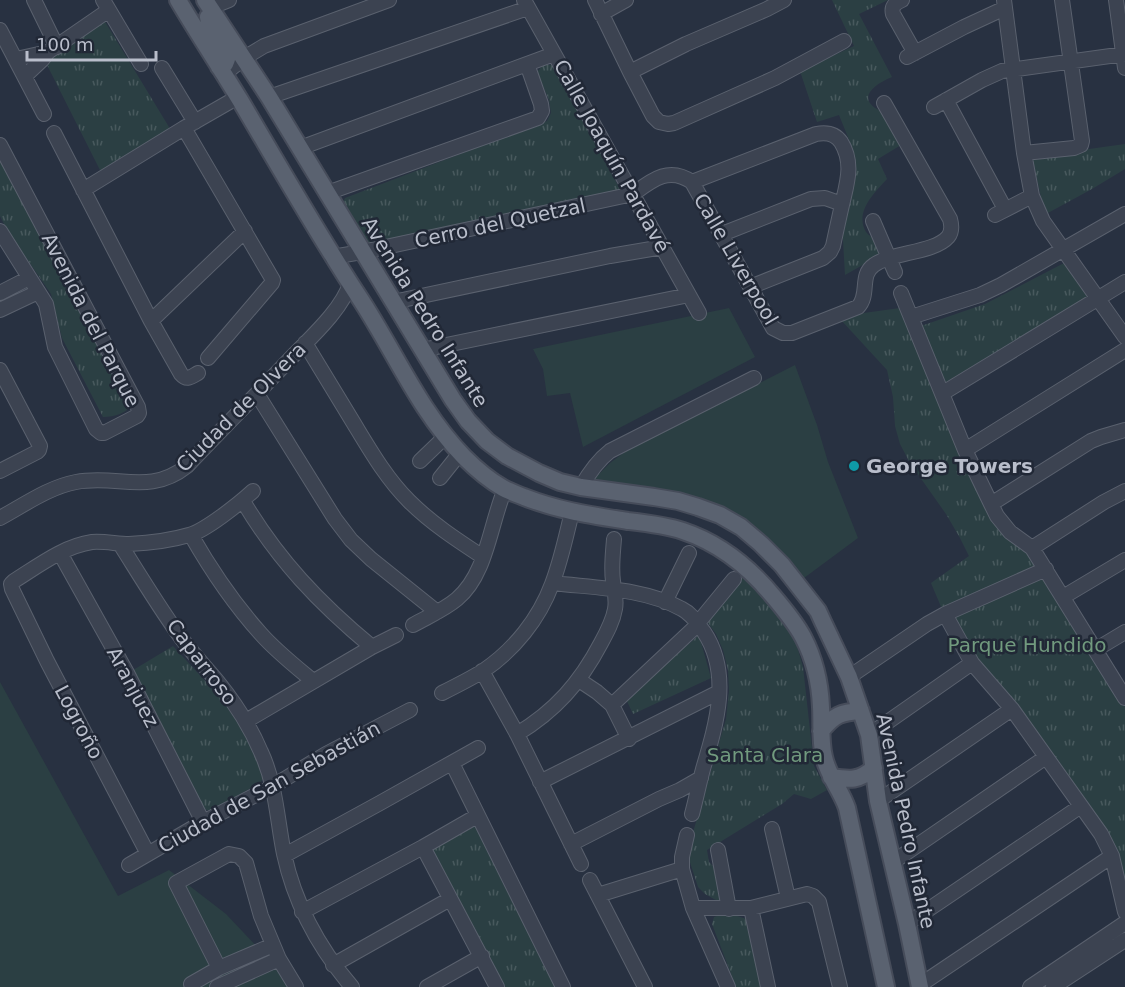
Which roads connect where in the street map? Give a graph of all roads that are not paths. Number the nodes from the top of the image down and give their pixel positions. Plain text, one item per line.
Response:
1 (34, 0) edge
2 (178, 0) edge
3 (229, 0) edge
4 (389, 0) edge
5 (595, 0) edge
6 (626, 0) edge
7 (784, 0) edge
8 (1062, 0) edge
9 (1116, 0) edge
10 (898, 2) edge
11 (203, 3) edge
12 (526, 4) edge
13 (1005, 4) edge
14 (106, 5) edge
15 (601, 14) junction
16 (0, 30) edge
17 (844, 41) dead end
18 (53, 50) junction
19 (554, 54) junction
20 (1124, 54) edge
21 (244, 58) junction
22 (16, 59) junction
23 (1071, 62) junction
24 (141, 64) dead end
25 (527, 64) junction
26 (162, 68) dead end
27 (1125, 68) edge
28 (1014, 69) junction
29 (221, 71) junction
30 (630, 72) junction
31 (25, 76) junction
32 (238, 97) junction
33 (269, 98) junction
34 (884, 103) dead end
35 (44, 114) dead end
36 (189, 125) junction
37 (54, 133) dead end
38 (0, 146) edge
39 (300, 148) junction
40 (1024, 153) junction
41 (692, 182) junction
42 (84, 190) junction
43 (327, 193) junction
44 (633, 195) junction
45 (1032, 196) junction
46 (842, 204) junction
47 (1125, 214) edge
48 (873, 221) dead end
49 (0, 231) edge
50 (245, 231) junction
51 (722, 234) junction
52 (663, 247) junction
53 (1064, 250) junction
54 (362, 252) junction
55 (332, 256) junction
56 (890, 258) junction
57 (896, 272) dead end
58 (29, 278) junction
59 (1125, 282) edge
60 (350, 284) junction
61 (750, 287) junction
62 (38, 292) junction
63 (0, 293) edge
64 (902, 293) dead end
65 (689, 295) junction
66 (360, 297) junction
67 (1098, 298) junction
68 (393, 302) junction
69 (0, 310) edge
70 (335, 310) junction
71 (699, 313) dead end
72 (911, 316) junction
73 (151, 321) junction
74 (1125, 337) edge
75 (305, 343) junction
76 (1125, 350) edge
77 (422, 351) junction
78 (208, 358) dead end
79 (0, 370) edge
80 (198, 373) dead end
81 (754, 378) dead end
82 (943, 393) junction
83 (257, 394) junction
84 (1125, 430) edge
85 (446, 436) junction
86 (965, 450) junction
87 (460, 453) junction
88 (420, 461) dead end
89 (0, 471) edge
90 (440, 478) dead end
91 (581, 487) junction
92 (504, 489) junction
93 (1125, 491) edge
94 (991, 504) junction
95 (572, 512) junction
96 (0, 518) edge
97 (191, 535) junction
98 (614, 539) dead end
99 (120, 544) junction
100 (1032, 548) junction
101 (60, 553) junction
102 (688, 553) dead end
103 (483, 557) junction
104 (1125, 560) edge
105 (1046, 569) junction
106 (734, 579) dead end
107 (553, 583) junction
108 (614, 590) junction
109 (1063, 597) junction
110 (665, 602) junction
111 (437, 612) junction
112 (945, 614) junction
113 (697, 623) junction
114 (413, 625) dead end
115 (1125, 632) edge
116 (396, 635) dead end
117 (372, 647) junction
118 (1095, 650) junction
119 (972, 663) junction
120 (482, 671) junction
121 (849, 677) junction
122 (579, 680) junction
123 (312, 681) junction
124 (719, 692) junction
125 (442, 693) dead end
126 (1125, 698) edge
127 (612, 705) junction
128 (1012, 709) junction
129 (410, 710) dead end
130 (861, 711) junction
131 (246, 721) junction
132 (821, 731) junction
133 (517, 734) junction
134 (869, 735) junction
135 (629, 739) junction
136 (478, 747) dead end
137 (1046, 757) junction
138 (452, 764) junction
139 (874, 768) junction
140 (831, 777) junction
141 (701, 778) junction
142 (540, 782) junction
143 (273, 786) junction
144 (878, 801) junction
145 (1081, 806) junction
146 (692, 814) dead end
147 (477, 816) junction
148 (203, 822) junction
149 (772, 829) dead end
150 (687, 835) dead end
151 (571, 844) junction
152 (423, 847) junction
153 (718, 850) dead end
154 (148, 854) junction
155 (285, 855) junction
156 (1112, 856) junction
157 (893, 862) junction
158 (581, 864) dead end
159 (129, 865) dead end
160 (682, 869) junction
161 (590, 880) dead end
162 (598, 895) junction
163 (788, 898) junction
164 (450, 899) junction
165 (693, 908) junction
166 (751, 908) junction
167 (729, 909) junction
168 (1125, 909) edge
169 (302, 912) junction
170 (1125, 923) edge
171 (907, 924) junction
172 (1125, 940) edge
173 (273, 945) junction
174 (482, 956) junction
175 (279, 959) junction
176 (333, 965) junction
177 (219, 968) junction
178 (191, 984) dead end
179 (920, 986) edge
180 (217, 987) edge
181 (296, 987) edge
182 (352, 987) edge
183 (427, 987) edge
184 (497, 987) edge
185 (564, 987) edge
186 (645, 987) edge
187 (729, 987) edge
188 (768, 987) edge
189 (840, 987) edge
190 (886, 987) edge
191 (1030, 987) edge
192 (1053, 987) edge

1 - 18 street
2 - 29 main road
3 - 11 street
4 - 21 street
5 - 15 street
6 - 15 street
7 - 30 street
8 - 23 street
9 - 20 street
10 - 13 street
11 - 21 main road, Avenida Pedro Infante
11 - 29 main road
12 - 19 street, Calle Joaquín Pardavé
12 - 33 street
13 - 28 street
14 - 18 street
14 - 24 street
15 - 30 street
16 - 22 street
17 - 30 street
18 - 22 street
18 - 31 street
19 - 25 street
19 - 44 street, Calle Joaquín Pardavé
20 - 23 street
20 - 27 street
21 - 29 street
21 - 33 main road, Avenida Pedro Infante
22 - 31 street
23 - 28 street
23 - 40 street
25 - 39 street
25 - 43 street
26 - 36 street
28 - 40 street
28 - 45 street
29 - 32 main road
31 - 35 street
32 - 36 street
32 - 55 main road
33 - 39 main road, Avenida Pedro Infante
34 - 56 street
36 - 42 street
36 - 50 street
37 - 42 street
38 - 62 street, Avenida del Parque
39 - 43 main road, Avenida Pedro Infante
40 - 45 street
41 - 44 street
41 - 46 street
41 - 51 street, Calle Liverpool
42 - 73 street
43 - 54 main road, Avenida Pedro Infante
44 - 52 street, Calle Joaquín Pardavé
44 - 54 street, Cerro del Quetzal
45 - 53 street
46 - 51 street
46 - 61 street
47 - 53 street
48 - 56 street
49 - 58 street, Avenida del Parque
50 - 73 street
50 - 78 street
51 - 61 street, Calle Liverpool
52 - 65 street, Calle Joaquín Pardavé
52 - 68 street
53 - 67 street
53 - 72 street
54 - 55 street, Cerro del Quetzal
54 - 68 main road, Avenida Pedro Infante
55 - 60 main road
56 - 57 street
56 - 61 street, Calle Liverpool
58 - 62 street, Avenida del Parque
58 - 63 street
59 - 67 street
60 - 66 main road
60 - 70 street, Ciudad de Olvera
62 - 69 street
64 - 72 street
65 - 71 street, Calle Joaquín Pardavé
65 - 77 street
66 - 70 street, Ciudad de Olvera
66 - 85 main road
67 - 74 street
67 - 82 street
68 - 77 main road, Avenida Pedro Infante
70 - 75 street, Ciudad de Olvera
72 - 82 street
73 - 80 street
75 - 83 street, Ciudad de Olvera
75 - 103 street
76 - 86 street
77 - 91 main road, Avenida Pedro Infante
79 - 89 street
81 - 91 street
82 - 86 street
83 - 96 street, Ciudad de Olvera
83 - 111 street
84 - 94 street
85 - 87 main road
85 - 88 street
86 - 94 street
87 - 90 street
87 - 92 main road
91 - 121 main road, Avenida Pedro Infante
92 - 95 main road
92 - 103 street
93 - 100 street
94 - 100 street
95 - 107 street
95 - 132 main road
97 - 99 street
97 - 117 street
97 - 123 street
98 - 108 street
99 - 101 street
99 - 131 street, Caparroso
100 - 105 street
101 - 148 street, Aranjuez
101 - 154 street, Logroño
102 - 110 street
103 - 111 street
104 - 109 street
105 - 109 street
105 - 112 street
106 - 113 street
107 - 108 street
107 - 120 street
108 - 110 street
108 - 122 street
109 - 118 street
110 - 113 street
111 - 114 street
112 - 119 street
112 - 121 street
113 - 124 street
113 - 127 street
115 - 118 street
116 - 117 street
117 - 123 street
118 - 126 street
119 - 128 street
119 - 134 street
120 - 125 street
120 - 133 street
121 - 130 main road, Avenida Pedro Infante
122 - 127 street
122 - 133 street
123 - 131 street
124 - 135 street
124 - 141 street
127 - 135 street
128 - 137 street
128 - 144 street
129 - 143 street, Ciudad de San Sebastián
130 - 132 main road
130 - 134 main road, Avenida Pedro Infante
131 - 143 street, Caparroso
132 - 140 main road
133 - 142 street
134 - 139 main road, Avenida Pedro Infante
135 - 142 street
136 - 138 street
137 - 145 street
137 - 157 street
138 - 147 street
138 - 155 street
139 - 140 main road
139 - 144 main road, Avenida Pedro Infante
140 - 190 main road
141 - 146 street
141 - 151 street
142 - 151 street
143 - 148 street, Ciudad de San Sebastián
143 - 155 street, Caparroso
144 - 157 main road, Avenida Pedro Infante
145 - 156 street
145 - 171 street
147 - 152 street
147 - 185 street
148 - 154 street, Ciudad de San Sebastián
149 - 163 street
150 - 160 street
151 - 158 street
152 - 164 street
152 - 169 street
153 - 167 street
154 - 159 street, Ciudad de San Sebastián
155 - 169 street, Caparroso
156 - 168 street
156 - 179 street
157 - 171 main road, Avenida Pedro Infante
160 - 162 street
160 - 165 street
161 - 162 street
162 - 186 street
163 - 166 street
163 - 189 street
164 - 174 street
164 - 176 street
165 - 167 street
165 - 187 street
166 - 167 street
166 - 188 street
169 - 176 street, Caparroso
170 - 191 street
171 - 179 main road, Avenida Pedro Infante
172 - 192 street
173 - 175 street
173 - 177 street
173 - 177 street
174 - 183 street
174 - 184 street
175 - 180 street
175 - 181 street
176 - 182 street, Caparroso
177 - 178 street

